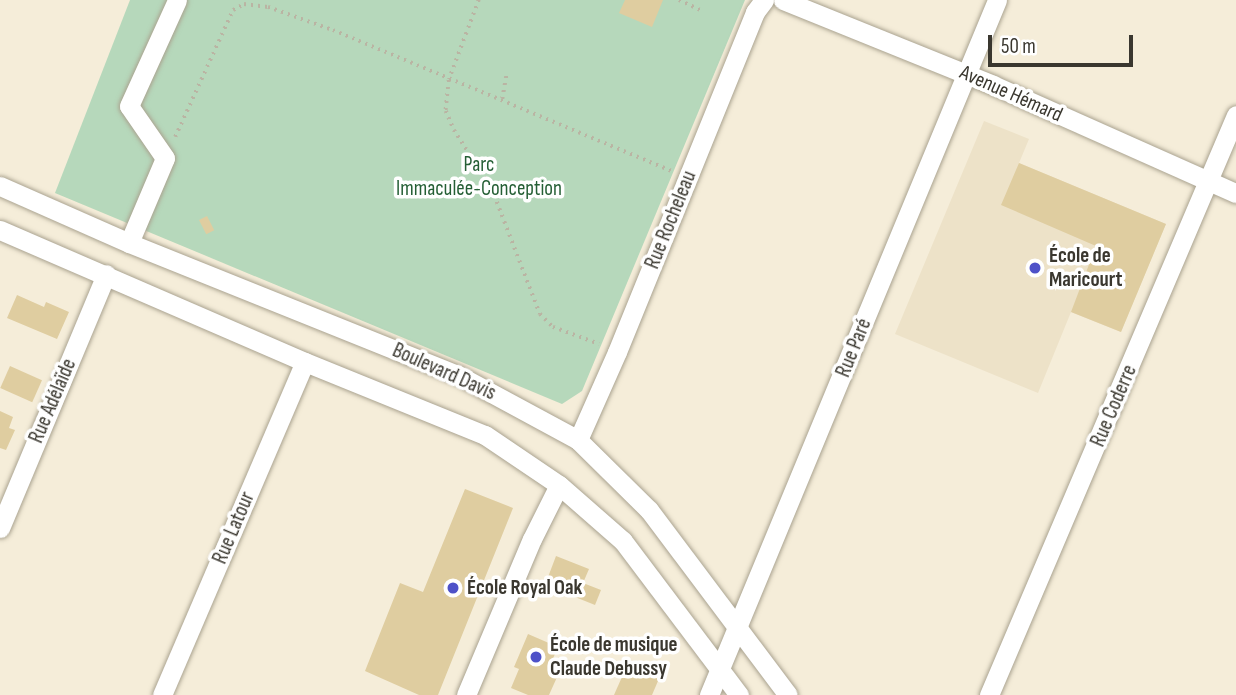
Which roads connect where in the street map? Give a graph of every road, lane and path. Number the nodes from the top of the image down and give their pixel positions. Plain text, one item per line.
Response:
1 (177, 0) edge
2 (236, 0) edge
3 (479, 0) edge
4 (679, 0) edge
5 (764, 0) edge
6 (783, 0) edge
7 (997, 0) edge
8 (233, 10) junction
9 (704, 10) dead end
10 (507, 72) dead end
11 (966, 74) junction
12 (449, 80) junction
13 (502, 99) junction
14 (1236, 116) edge
15 (166, 158) junction
16 (688, 179) junction
17 (1209, 183) junction
18 (0, 186) edge
19 (1236, 193) edge
20 (0, 230) edge
21 (130, 243) junction
22 (106, 274) junction
23 (617, 352) junction
24 (305, 362) junction
25 (578, 440) junction
26 (559, 485) junction
27 (0, 528) edge
28 (739, 628) junction
29 (720, 669) junction
30 (163, 695) edge
31 (466, 695) edge
32 (709, 695) edge
33 (739, 695) edge
34 (788, 695) edge
35 (989, 695) edge

1 - 15 street
2 - 8 path
3 - 12 path
4 - 9 path
5 - 16 street, Rue Rocheleau
6 - 11 street, Avenue Hémard
7 - 11 street, Rue Paré
8 - 12 path
8 - 15 path
10 - 13 path
11 - 17 street, Avenue Hémard
11 - 28 street, Rue Paré
12 - 13 path
12 - 23 path
13 - 16 path
14 - 17 street, Rue Coderre
15 - 21 street
16 - 23 street, Rue Rocheleau
17 - 19 street, Avenue Hémard
17 - 35 street, Rue Coderre
18 - 21 street, Boulevard Davis
20 - 22 street, Boulevard Davis
21 - 25 street, Boulevard Davis
22 - 24 street, Boulevard Davis
22 - 27 street, Rue Adélaïde
23 - 25 street, Rue Rocheleau
24 - 26 street, Boulevard Davis
24 - 30 street, Rue Latour
25 - 28 street, Boulevard Davis
26 - 29 street, Boulevard Davis
26 - 31 street
28 - 29 street, Rue Paré
28 - 34 street, Boulevard Davis
29 - 32 street, Rue Paré
29 - 33 street, Boulevard Davis

